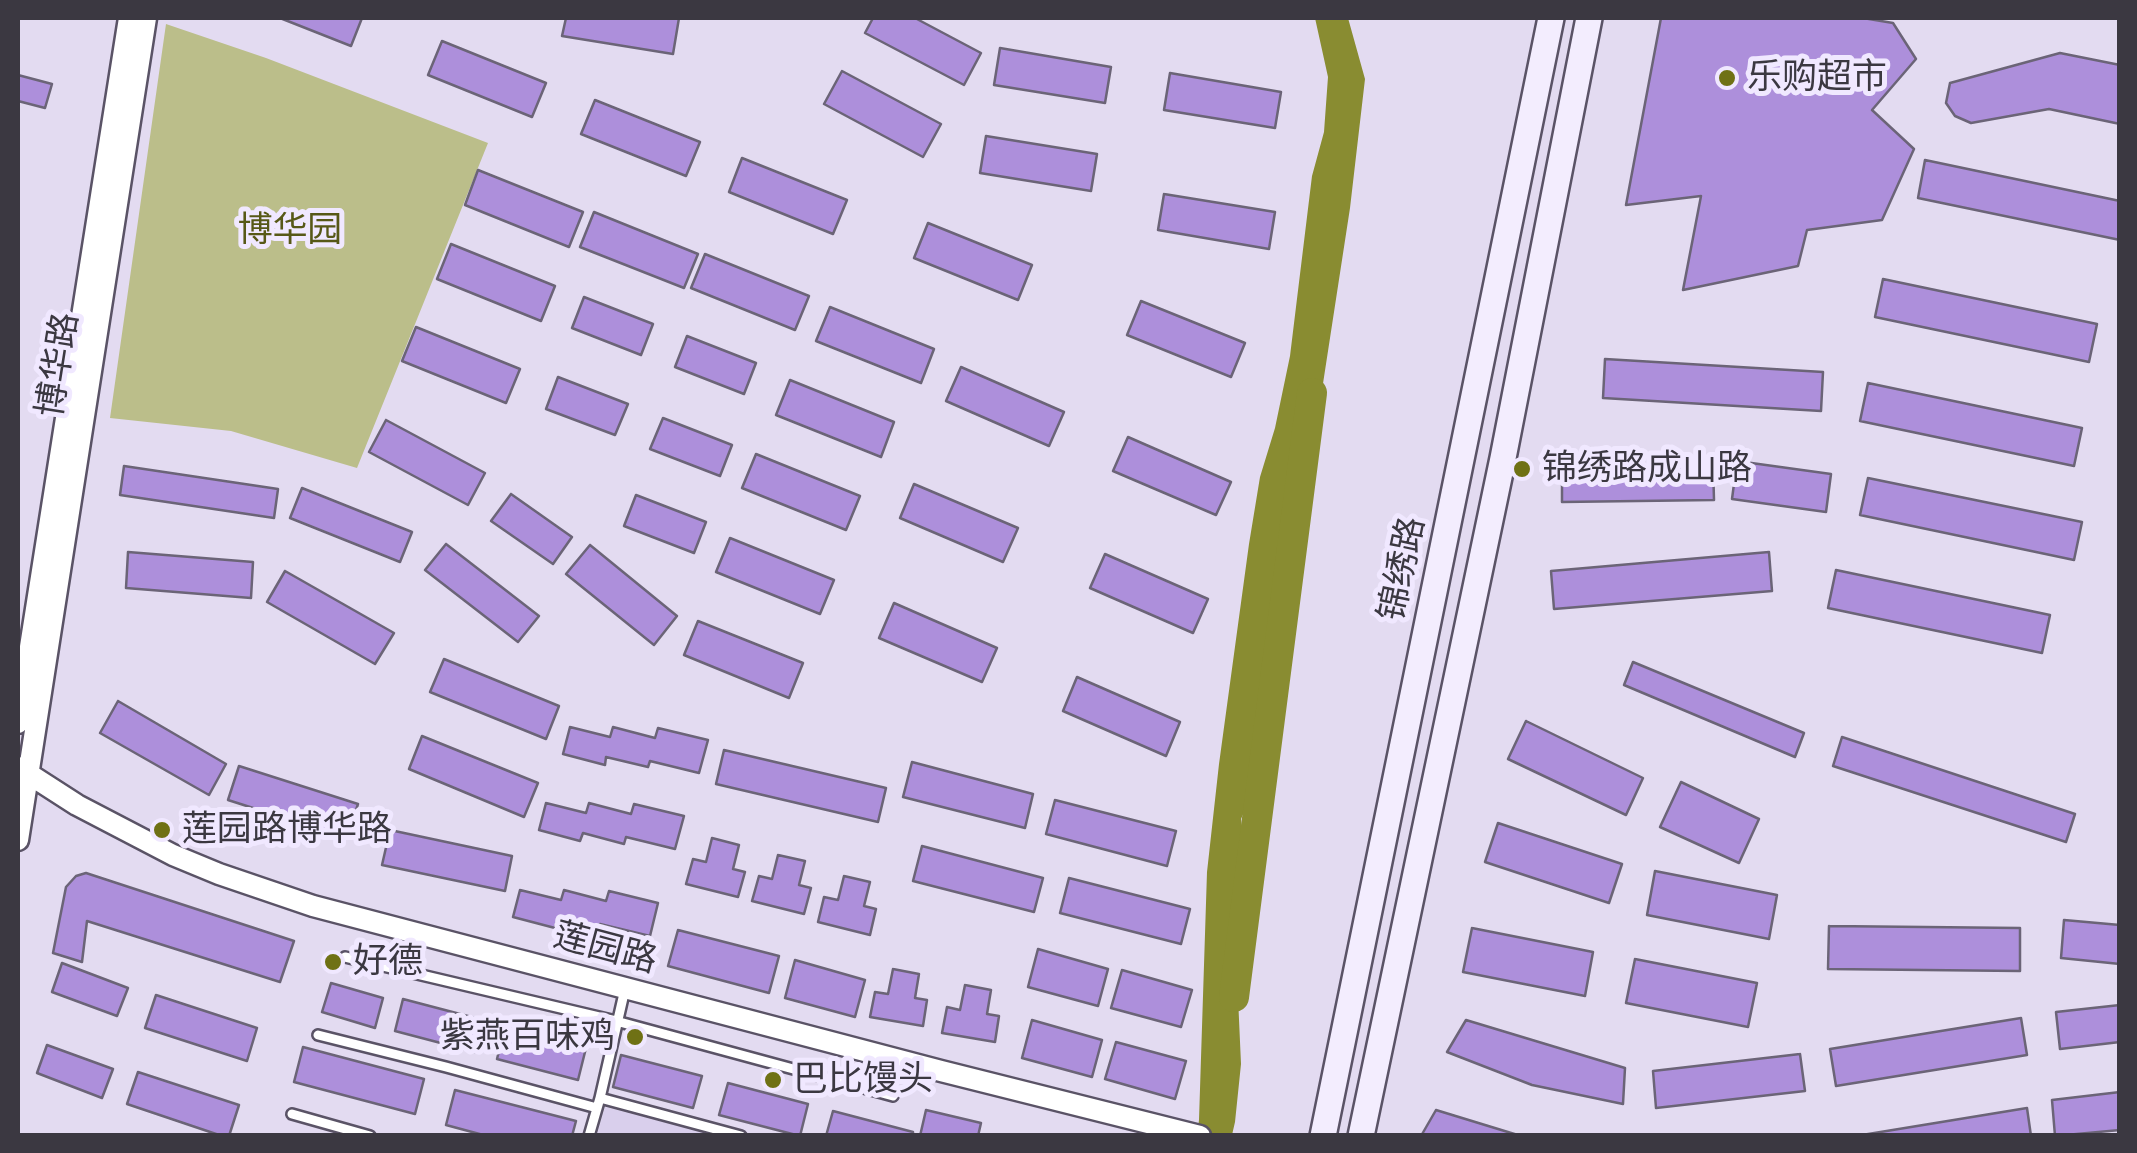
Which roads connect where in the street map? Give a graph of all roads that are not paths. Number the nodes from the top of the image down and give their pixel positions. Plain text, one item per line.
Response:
1 (129, 18) edge
2 (146, 18) edge
3 (1551, 18) edge
4 (1590, 18) edge
5 (18, 723) edge
6 (23, 770) edge
7 (18, 840) edge
8 (345, 958) dead end
9 (625, 988) junction
10 (616, 1020) junction
11 (318, 1035) dead end
12 (893, 1096) dead end
13 (599, 1103) junction
14 (292, 1114) dead end
15 (1196, 1134) edge
16 (370, 1136) edge
17 (589, 1136) edge
18 (741, 1136) edge
19 (1323, 1136) edge
20 (1361, 1136) edge

1 - 5 street, 博华路
2 - 6 street, 博华路
3 - 19 main road, 锦绣路
4 - 20 main road
6 - 7 street, 博华路
6 - 9 street, 莲园路
8 - 10 lane
9 - 10 lane
9 - 15 street, 莲园路
10 - 12 lane
10 - 13 lane
11 - 13 lane
13 - 17 lane
13 - 18 lane
14 - 16 lane

